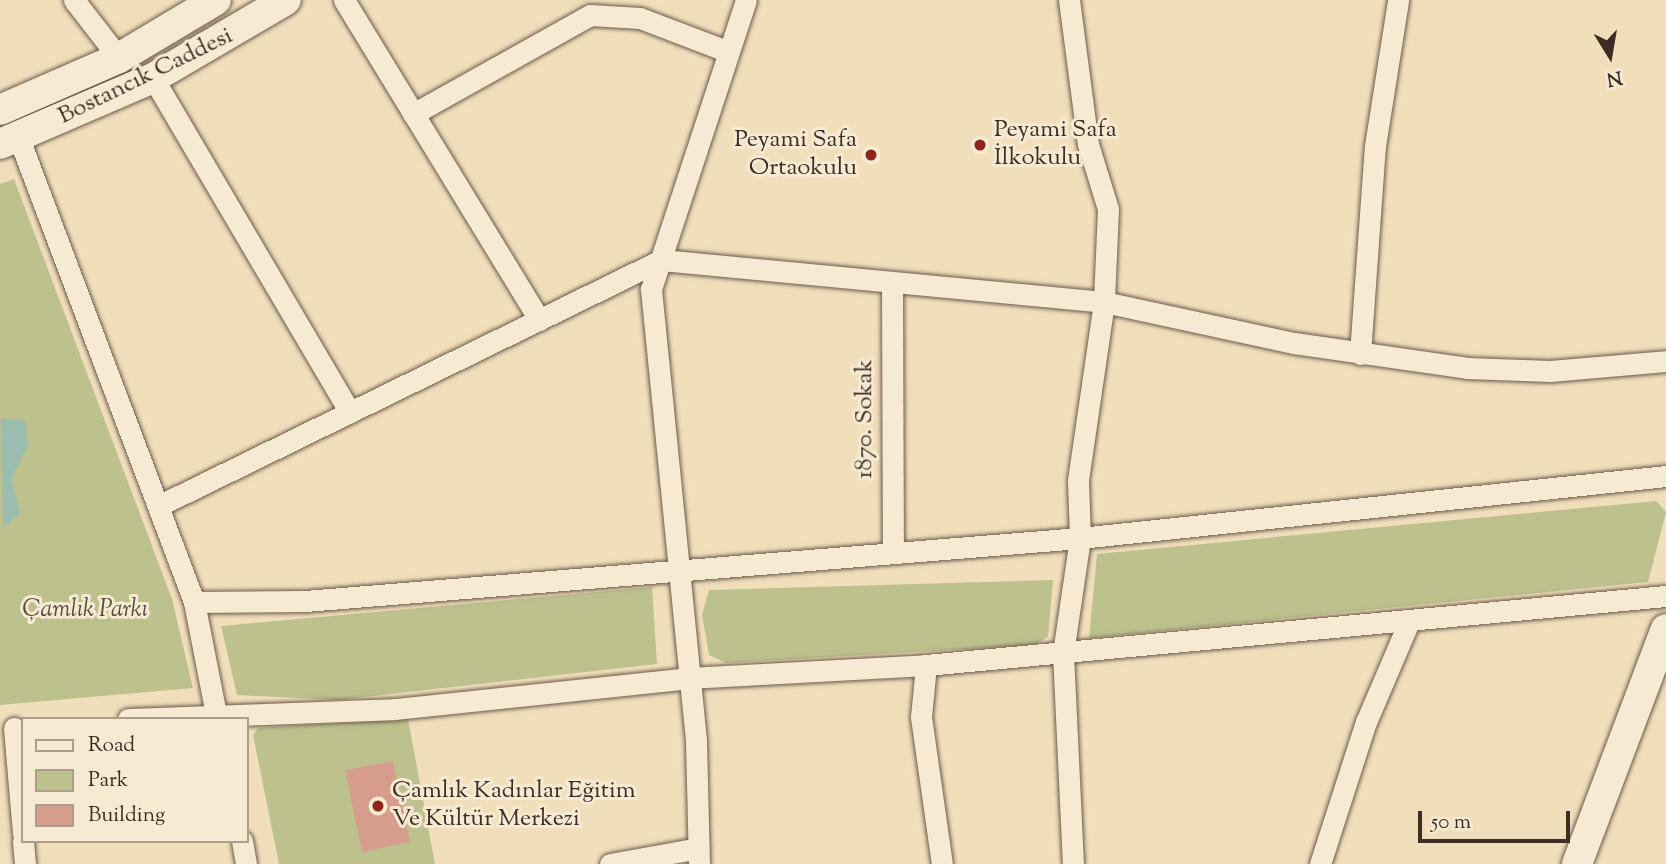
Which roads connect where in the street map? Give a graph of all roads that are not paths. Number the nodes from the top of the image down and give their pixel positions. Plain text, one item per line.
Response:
1 (74, 0) edge
2 (216, 0) edge
3 (286, 0) edge
4 (344, 0) edge
5 (746, 0) edge
6 (1069, 0) edge
7 (1398, 0) edge
8 (729, 52) junction
9 (119, 58) junction
10 (153, 78) junction
11 (0, 110) edge
12 (413, 114) junction
13 (9, 140) edge
14 (661, 260) junction
15 (892, 284) junction
16 (1104, 302) junction
17 (539, 320) junction
18 (1360, 354) junction
19 (1666, 361) edge
20 (350, 412) junction
21 (1666, 477) edge
22 (158, 506) junction
23 (1080, 538) junction
24 (893, 554) junction
25 (679, 571) junction
26 (1666, 596) edge
27 (194, 602) junction
28 (1408, 624) junction
29 (1666, 629) edge
30 (1063, 653) junction
31 (926, 666) junction
32 (1658, 677) edge
33 (689, 678) junction
34 (216, 715) edge
35 (172, 717) edge
36 (12, 728) edge
37 (21, 815) edge
38 (23, 843) edge
39 (242, 843) edge
40 (699, 856) edge
41 (25, 864) edge
42 (246, 864) edge
43 (610, 864) edge
44 (942, 864) edge
45 (1073, 864) edge
46 (1320, 864) edge
47 (1577, 864) edge

1 - 9 street
2 - 9 main road, Bostancık Caddesi
3 - 10 main road, Bostancık Caddesi
4 - 12 street
5 - 8 street
6 - 16 street
7 - 18 street
8 - 12 street
8 - 14 street
9 - 11 main road, Bostancık Caddesi
10 - 13 main road, Bostancık Caddesi
10 - 20 street
12 - 17 street
13 - 22 street
14 - 15 street
14 - 17 street
14 - 25 street
15 - 16 street
15 - 24 street, 1870. Sokak
16 - 18 street
16 - 23 street
17 - 20 street
18 - 19 street
20 - 22 street
21 - 23 street
22 - 27 street
23 - 24 street
23 - 30 street
24 - 25 street
25 - 27 street
25 - 33 street
26 - 28 street
27 - 34 street
28 - 30 street
28 - 46 street
29 - 32 main road
30 - 31 street
30 - 45 street
31 - 33 street
31 - 44 street
32 - 47 main road
33 - 34 street
33 - 40 street
34 - 35 street
36 - 37 street
38 - 41 street
39 - 42 street
40 - 43 street

